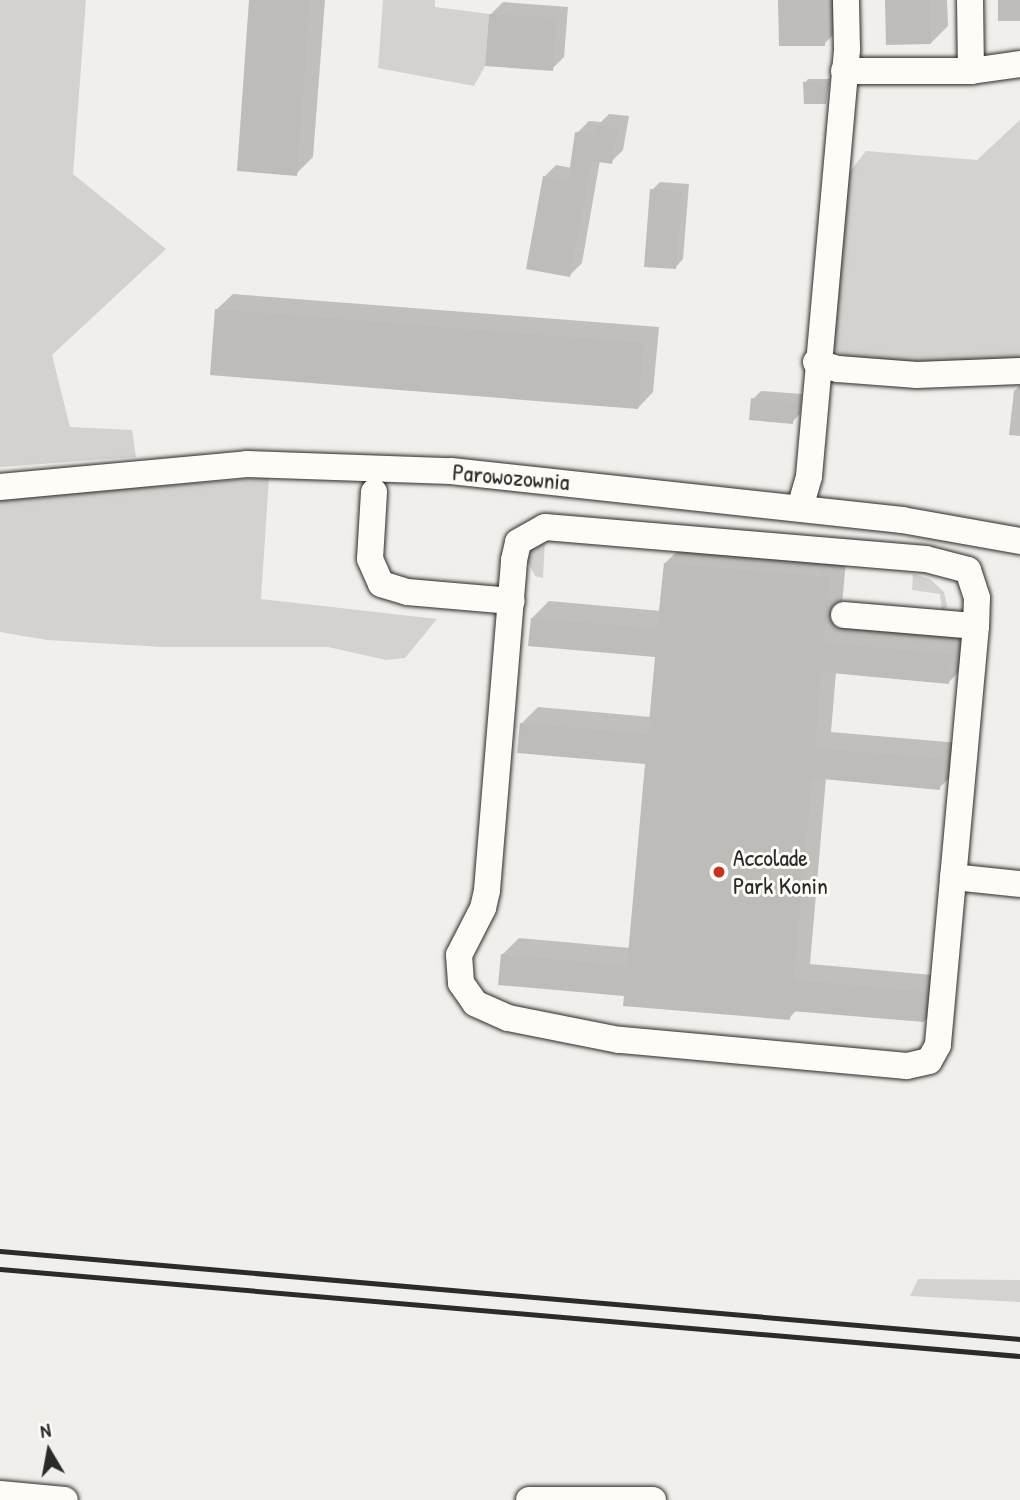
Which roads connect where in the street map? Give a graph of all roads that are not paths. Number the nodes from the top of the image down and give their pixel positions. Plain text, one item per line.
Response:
1 (846, 0) edge
2 (970, 0) edge
3 (1020, 64) edge
4 (845, 71) junction
5 (971, 71) junction
6 (816, 362) junction
7 (1020, 371) edge
8 (0, 486) edge
9 (374, 492) dead end
10 (800, 508) junction
11 (1020, 541) edge
12 (512, 601) junction
13 (844, 615) dead end
14 (976, 626) junction
15 (953, 877) junction
16 (1020, 884) edge
17 (0, 1494) edge
18 (65, 1500) edge
19 (529, 1500) edge
20 (653, 1500) edge

1 - 4 street
2 - 5 street
3 - 5 street
4 - 5 street
4 - 6 street
6 - 7 street
6 - 10 street
8 - 10 street, Parowozownia
9 - 12 street
10 - 11 street, Parowozownia
12 - 14 street
12 - 15 street
13 - 14 street
14 - 15 street
15 - 16 street
17 - 18 street
19 - 20 street

